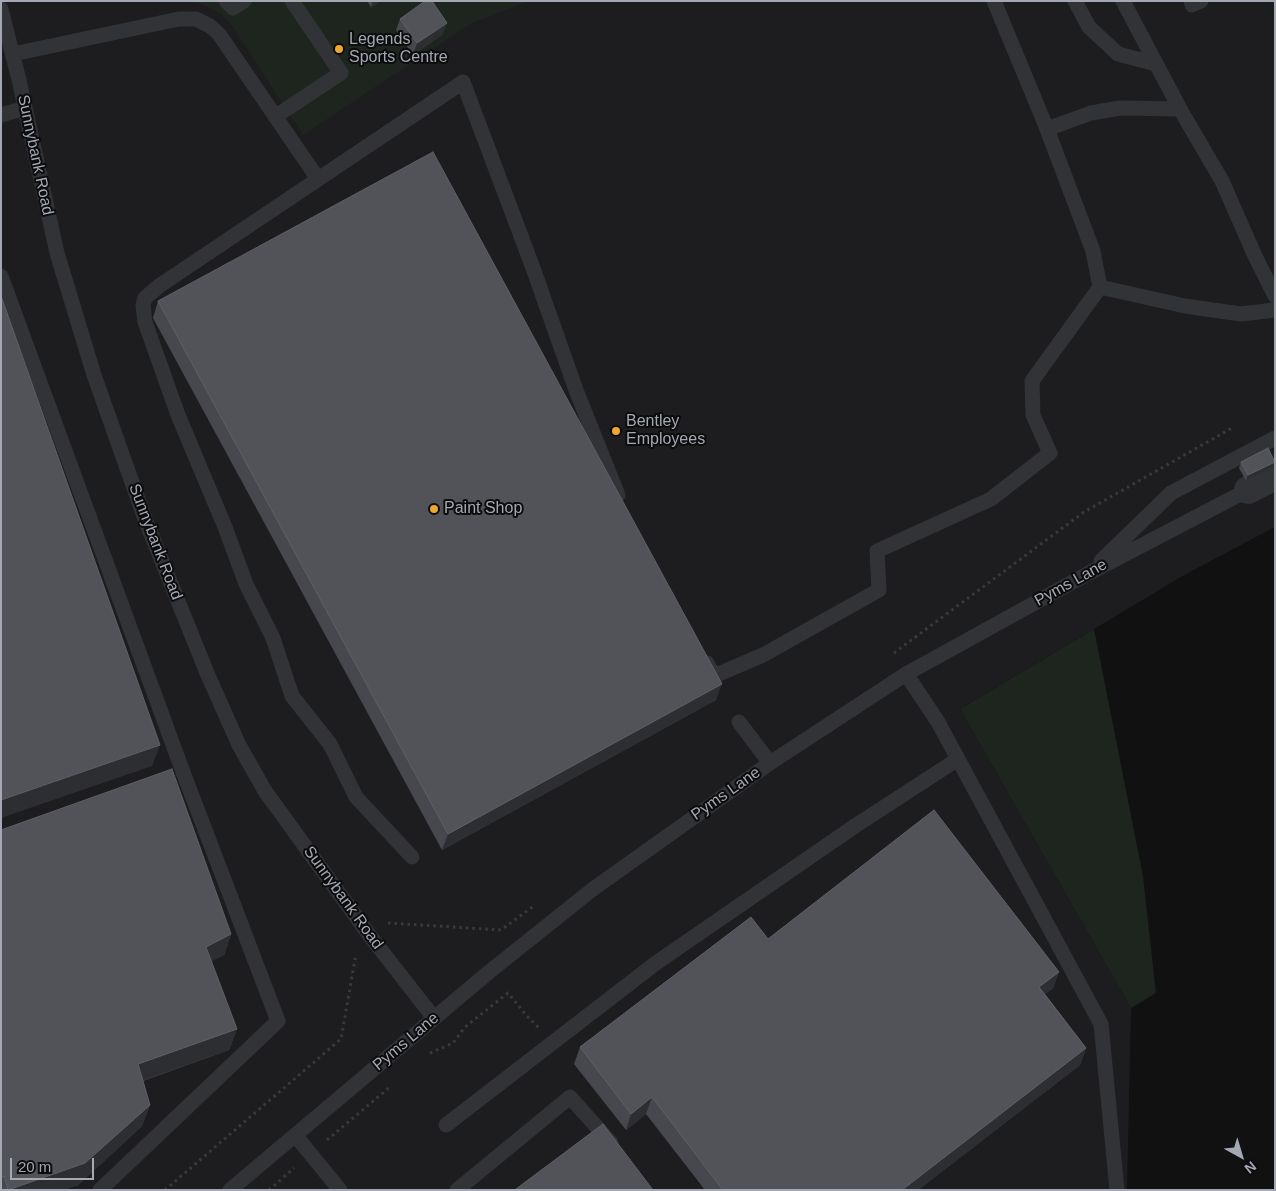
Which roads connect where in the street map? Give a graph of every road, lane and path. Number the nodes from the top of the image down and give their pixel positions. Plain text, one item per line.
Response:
1 (226, 1) edge
2 (244, 1) edge
3 (292, 1) edge
4 (994, 1) edge
5 (1075, 1) edge
6 (1122, 1) edge
7 (1191, 1) edge
8 (1201, 1) edge
9 (1, 8) edge
10 (13, 54) junction
11 (1156, 64) junction
12 (25, 108) junction
13 (1180, 109) junction
14 (1, 115) edge
15 (276, 116) junction
16 (1047, 129) junction
17 (318, 179) junction
18 (1, 276) edge
19 (1100, 287) junction
20 (1275, 296) edge
21 (1275, 310) edge
22 (1232, 428) dead end
23 (1275, 438) edge
24 (1275, 476) edge
25 (1248, 490) joint
26 (625, 510) edge
27 (1089, 573) junction
28 (701, 652) edge
29 (893, 654) dead end
30 (906, 674) junction
31 (739, 722) dead end
32 (958, 759) junction
33 (770, 763) junction
34 (183, 772) junction
35 (165, 778) edge
36 (412, 857) dead end
37 (539, 902) dead end
38 (370, 936) junction
39 (434, 1018) junction
40 (554, 1042) junction
41 (424, 1058) dead end
42 (394, 1083) dead end
43 (446, 1126) dead end
44 (295, 1135) junction
45 (311, 1154) junction
46 (619, 1154) edge
47 (172, 1184) junction
48 (100, 1190) edge
49 (165, 1190) edge
50 (176, 1190) edge
51 (230, 1190) edge
52 (269, 1190) edge
53 (340, 1190) edge
54 (457, 1190) edge
55 (1117, 1190) edge

1 - 2 lane
3 - 15 lane
4 - 16 lane
5 - 11 lane
6 - 11 lane
7 - 8 lane
9 - 10 lane, Sunnybank Road
10 - 12 lane, Sunnybank Road
10 - 15 lane
11 - 13 lane
12 - 14 lane
12 - 38 lane, Sunnybank Road
13 - 16 lane
13 - 20 lane
15 - 17 lane
16 - 19 lane
17 - 26 lane
17 - 36 lane
18 - 34 lane
19 - 21 lane
19 - 28 lane
22 - 29 path
23 - 27 lane
24 - 25 street, Pyms Lane
25 - 27 lane, Pyms Lane
27 - 30 lane, Pyms Lane
30 - 32 lane
30 - 33 lane, Pyms Lane
31 - 33 lane
32 - 40 lane
32 - 55 lane
33 - 39 lane, Pyms Lane
34 - 35 lane
34 - 48 lane
37 - 38 path
38 - 39 lane, Sunnybank Road
38 - 47 path
39 - 44 lane, Pyms Lane
40 - 41 path
40 - 43 lane
42 - 45 path
44 - 45 lane
44 - 51 lane, Pyms Lane
45 - 52 path
45 - 53 lane
46 - 54 lane
47 - 49 path
47 - 50 path

